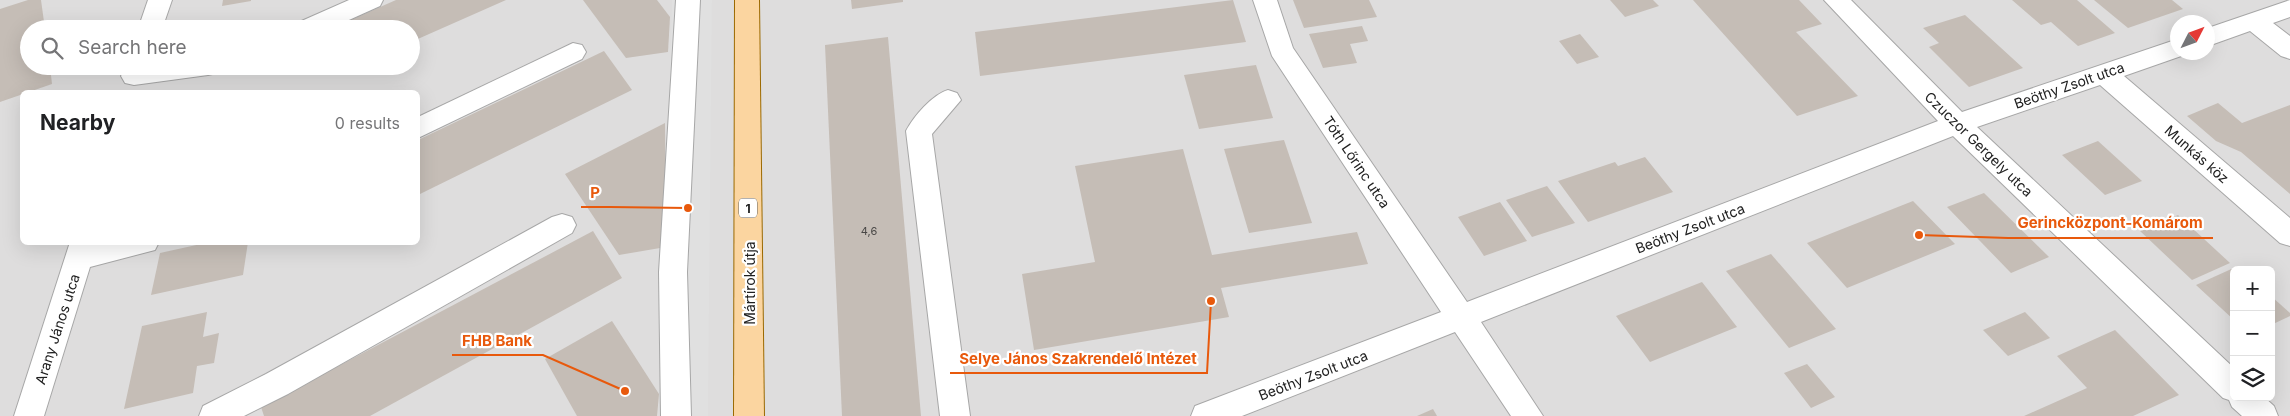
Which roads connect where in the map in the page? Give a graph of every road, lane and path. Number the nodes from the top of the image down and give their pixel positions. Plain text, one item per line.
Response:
1 (160, 0) edge
2 (371, 0) edge
3 (688, 0) edge
4 (747, 0) edge
5 (1265, 0) edge
6 (1836, 0) edge
7 (2290, 8) edge
8 (153, 20) edge
9 (326, 20) edge
10 (2254, 21) junction
11 (2215, 35) edge
12 (2290, 50) edge
13 (2170, 51) edge
14 (573, 52) dead end
15 (2103, 73) junction
16 (152, 75) edge
17 (133, 78) edge
18 (948, 100) dead end
19 (1957, 124) junction
20 (420, 127) edge
21 (562, 224) dead end
22 (2290, 235) edge
23 (121, 245) edge
24 (82, 250) edge
25 (1462, 318) junction
26 (2230, 384) edge
27 (2248, 401) edge
28 (29, 416) edge
29 (214, 416) edge
30 (676, 416) edge
31 (749, 416) edge
32 (955, 416) edge
33 (1206, 416) edge
34 (1528, 416) edge
35 (2263, 416) edge

1 - 8 street
2 - 9 street
3 - 30 street
4 - 31 main road, Mártírok útja / 1
5 - 25 street, Tóth Lőrinc utca
6 - 19 street, Czuczor Gergely utca
7 - 10 street
10 - 11 street
10 - 12 street
13 - 15 street, Beöthy Zsolt utca
14 - 20 street
15 - 19 street, Beöthy Zsolt utca
15 - 22 street, Munkás köz
16 - 17 street
18 - 32 street
19 - 25 street, Beöthy Zsolt utca
19 - 26 street, Czuczor Gergely utca
21 - 29 street
23 - 24 street
24 - 28 street, Arany János utca
25 - 33 street, Beöthy Zsolt utca
25 - 34 street, Tóth Lőrinc utca
27 - 35 street

